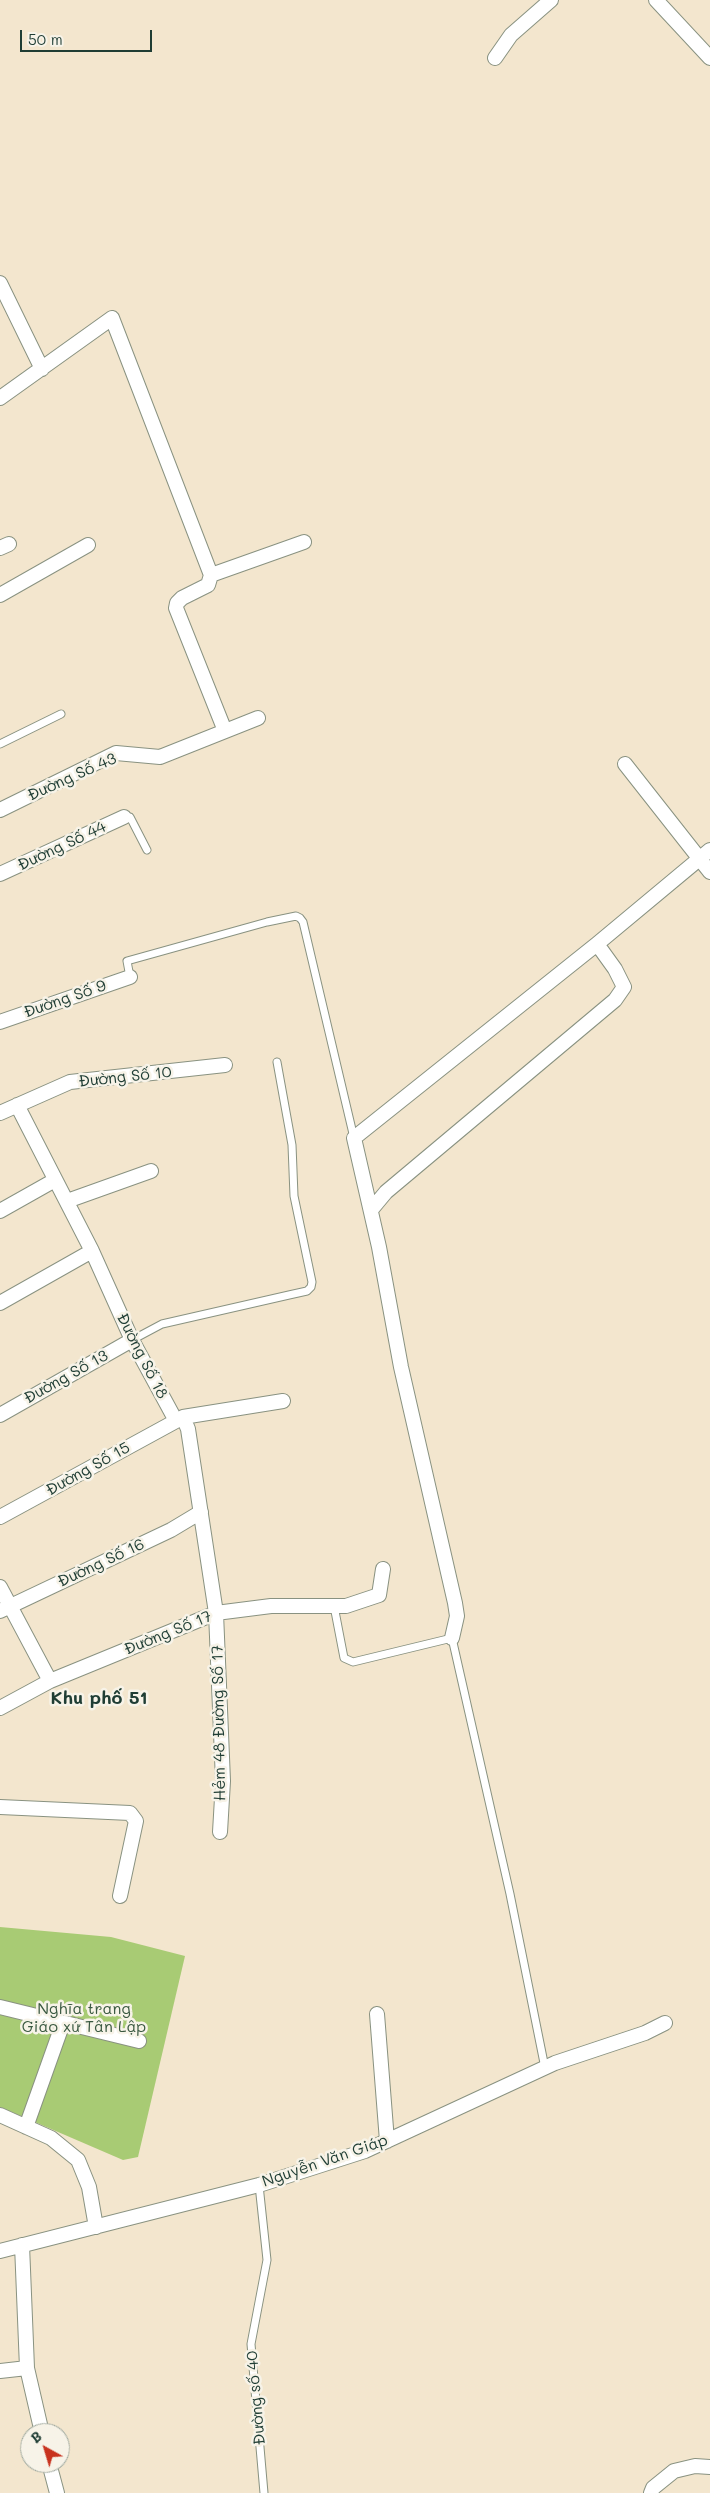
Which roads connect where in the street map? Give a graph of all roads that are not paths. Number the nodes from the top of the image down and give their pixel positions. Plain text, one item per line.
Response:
1 (551, 0) edge
2 (656, 0) edge
3 (495, 58) dead end
4 (710, 58) edge
5 (0, 283) edge
6 (42, 369) junction
7 (0, 398) edge
8 (304, 542) dead end
9 (88, 544) dead end
10 (211, 575) junction
11 (0, 595) edge
12 (61, 714) dead end
13 (258, 718) dead end
14 (225, 731) junction
15 (0, 744) edge
16 (625, 764) dead end
17 (0, 810) edge
18 (124, 817) joint
19 (147, 850) dead end
20 (705, 854) edge
21 (710, 872) edge
22 (0, 874) edge
23 (597, 944) junction
24 (130, 977) joint
25 (0, 1022) edge
26 (277, 1062) dead end
27 (225, 1066) dead end
28 (17, 1105) junction
29 (0, 1113) edge
30 (354, 1138) junction
31 (152, 1171) dead end
32 (55, 1180) junction
33 (67, 1201) junction
34 (371, 1210) junction
35 (0, 1211) edge
36 (92, 1250) junction
37 (0, 1303) edge
38 (132, 1340) junction
39 (284, 1401) dead end
40 (0, 1414) edge
41 (179, 1419) junction
42 (201, 1512) junction
43 (0, 1517) edge
44 (383, 1569) dead end
45 (0, 1586) edge
46 (334, 1606) junction
47 (5, 1608) edge
48 (216, 1613) junction
49 (452, 1638) junction
50 (50, 1681) junction
51 (0, 1708) edge
52 (0, 1807) edge
53 (220, 1832) dead end
54 (120, 1896) dead end
55 (0, 2007) edge
56 (377, 2014) dead end
57 (63, 2023) junction
58 (665, 2023) dead end
59 (139, 2041) dead end
60 (545, 2068) junction
61 (0, 2115) edge
62 (26, 2127) junction
63 (386, 2141) junction
64 (259, 2185) junction
65 (96, 2227) junction
66 (22, 2245) junction
67 (0, 2252) edge
68 (27, 2368) junction
69 (0, 2370) edge
70 (40, 2423) edge
71 (710, 2466) edge
72 (51, 2473) edge
73 (56, 2493) edge
74 (264, 2493) edge
75 (651, 2493) edge

1 - 3 street
2 - 4 street
5 - 6 street
6 - 7 street
6 - 10 street
8 - 10 street
9 - 11 street
10 - 14 street
12 - 15 lane
13 - 14 street, Đường Số 43
14 - 17 street, Đường Số 43
16 - 20 street
18 - 19 lane
18 - 22 street, Đường Số 44
20 - 21 street
20 - 23 street
23 - 30 street
23 - 34 street
24 - 25 street, Đường Số 9
24 - 30 lane
26 - 38 lane
27 - 28 street, Đường Số 10
28 - 29 street, Đường Số 10
28 - 32 street, Đường Số 18
30 - 34 street
31 - 33 street
32 - 33 street, Đường Số 18
32 - 35 street
33 - 36 street, Đường Số 18
34 - 49 street
36 - 37 street
36 - 38 street, Đường Số 18
38 - 40 street, Đường Số 13
38 - 41 street, Đường Số 18
39 - 41 street, Đường Số 15
41 - 42 street, Đường Số 18
41 - 43 street, Đường Số 15
42 - 47 street, Đường Số 16
42 - 48 street, Đường Số 18
44 - 46 street, Đường Số 17
45 - 47 street
46 - 48 street, Đường Số 17
46 - 49 lane
47 - 50 street
48 - 50 street, Đường Số 17
48 - 53 street, Hẻm 48 Đường Số 17
49 - 60 lane
50 - 51 street, Đường Số 17
52 - 54 street
55 - 57 street
56 - 63 street
57 - 59 street
57 - 62 street
58 - 60 street, Nguyễn Văn Giáp
60 - 63 street, Nguyễn Văn Giáp
61 - 62 street
62 - 65 street
63 - 64 street, Nguyễn Văn Giáp
64 - 65 street, Nguyễn Văn Giáp
64 - 74 lane, Đường số 40
65 - 66 street, Nguyễn Văn Giáp
66 - 67 street, Nguyễn Văn Giáp
66 - 68 street
68 - 69 street
68 - 70 street
71 - 75 street
72 - 73 street

